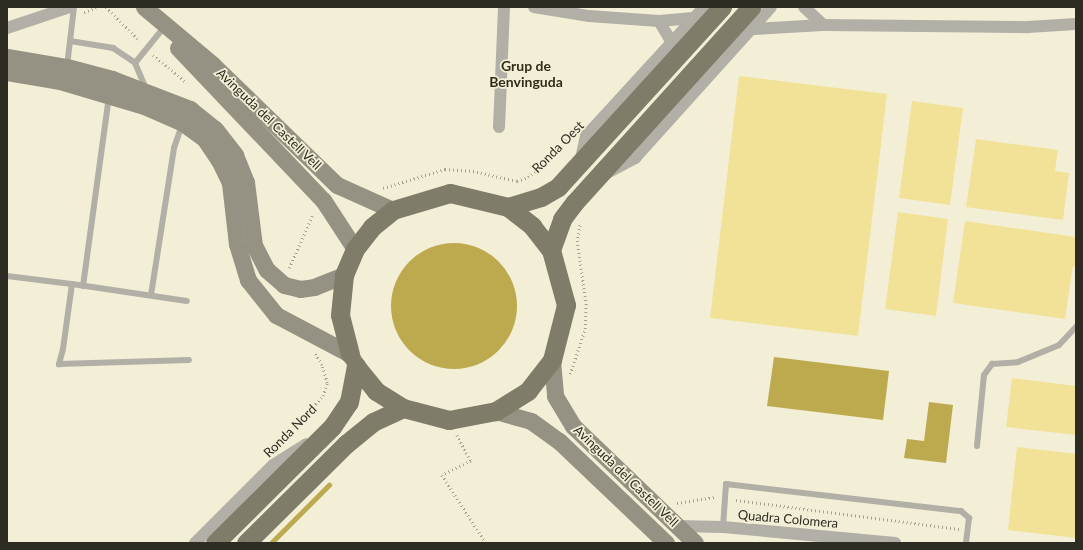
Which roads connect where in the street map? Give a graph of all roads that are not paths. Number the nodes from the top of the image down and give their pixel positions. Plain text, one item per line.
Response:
1 (70, 7) edge
2 (74, 7) edge
3 (504, 7) edge
4 (534, 7) edge
5 (704, 7) edge
6 (722, 7) edge
7 (751, 7) edge
8 (771, 7) edge
9 (804, 7) edge
10 (148, 11) edge
11 (696, 18) junction
12 (659, 21) junction
13 (1076, 24) edge
14 (823, 25) junction
15 (7, 28) edge
16 (752, 29) junction
17 (162, 31) junction
18 (70, 41) junction
19 (672, 43) junction
20 (7, 57) edge
21 (135, 63) junction
22 (67, 67) junction
23 (7, 72) edge
24 (148, 91) junction
25 (110, 95) junction
26 (183, 123) junction
27 (499, 127) dead end
28 (579, 166) junction
29 (596, 179) junction
30 (508, 208) junction
31 (393, 210) junction
32 (355, 249) junction
33 (551, 250) junction
34 (344, 275) junction
35 (7, 276) edge
36 (72, 284) junction
37 (83, 286) junction
38 (150, 295) junction
39 (187, 301) dead end
40 (1076, 327) edge
41 (189, 360) dead end
42 (353, 360) junction
43 (552, 360) junction
44 (403, 408) junction
45 (496, 411) junction
46 (332, 427) junction
47 (977, 446) dead end
48 (677, 526) junction
49 (723, 527) junction
50 (195, 543) edge
51 (216, 543) edge
52 (246, 543) edge
53 (666, 543) edge
54 (695, 543) edge
55 (895, 543) edge
56 (966, 543) edge

1 - 15 street
2 - 18 lane
3 - 27 street
4 - 12 street
5 - 11 street, Ronda Oest
6 - 28 main road, Ronda Oest
7 - 29 main road
8 - 16 street
9 - 14 street
10 - 17 main road, Avinguda del Castell Vell
10 - 31 main road, Avinguda del Castell Vell
11 - 12 street
11 - 19 street, Ronda Oest
12 - 19 street
13 - 14 street
14 - 16 street
16 - 29 street
17 - 21 lane
17 - 32 main road, Avinguda del Castell Vell
18 - 21 lane
18 - 22 lane
19 - 28 street, Ronda Oest
20 - 22 main road
21 - 24 lane
22 - 24 main road
23 - 25 main road
24 - 34 main road
25 - 26 main road
25 - 37 lane
26 - 38 lane
26 - 42 main road
28 - 30 main road, Ronda Oest
29 - 33 main road
30 - 31 main road
30 - 33 main road
31 - 32 main road
32 - 34 main road
33 - 43 main road
34 - 42 main road
35 - 36 lane
36 - 37 lane
36 - 41 lane
37 - 38 lane
38 - 39 lane
40 - 47 lane
42 - 44 main road
42 - 46 main road, Ronda Nord
43 - 45 main road
43 - 48 main road, Avinguda del Castell Vell
44 - 45 main road
44 - 52 main road
45 - 53 main road, Avinguda del Castell Vell
46 - 50 street, Ronda Nord
46 - 51 main road, Ronda Nord
48 - 49 street, Quadra Colomera
48 - 54 main road, Avinguda del Castell Vell
49 - 55 street, Quadra Colomera
49 - 56 lane

